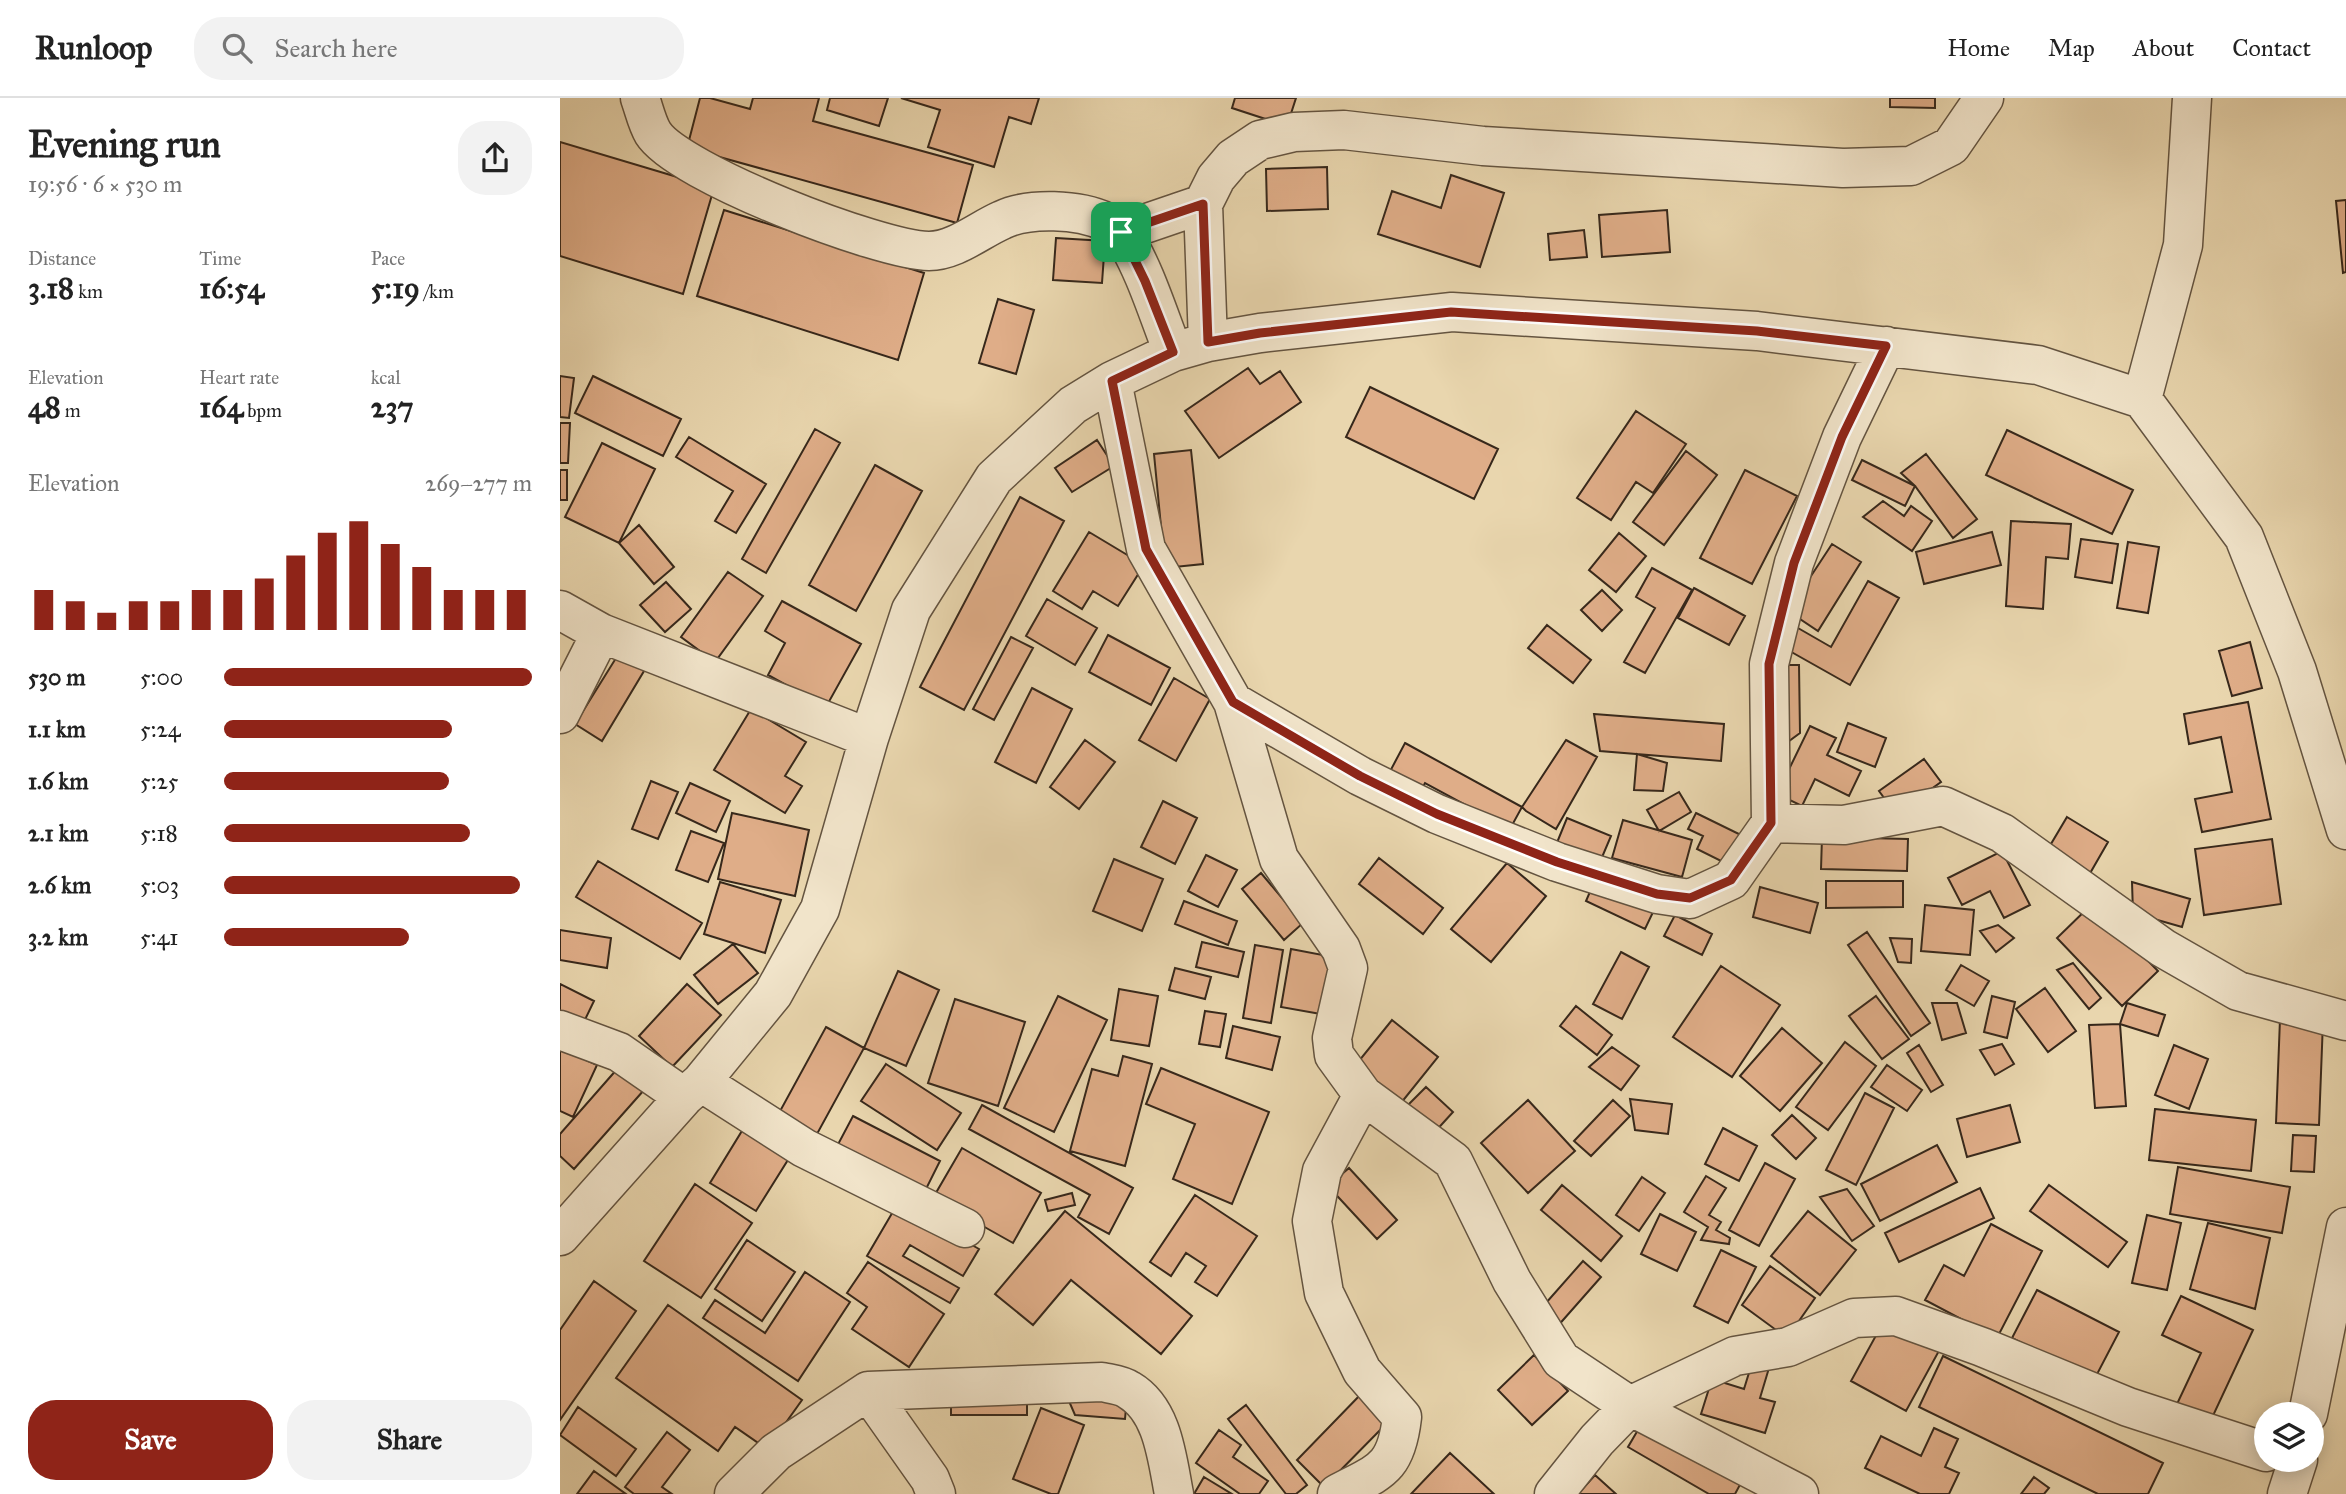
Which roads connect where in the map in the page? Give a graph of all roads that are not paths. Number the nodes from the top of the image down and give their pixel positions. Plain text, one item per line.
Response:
1 (640, 98) edge
2 (1984, 98) edge
3 (2192, 98) edge
4 (1203, 204) junction
5 (1121, 232) junction
6 (1886, 346) junction
7 (1191, 347) junction
8 (1112, 381) junction
9 (2142, 399) junction
10 (560, 610) edge
11 (601, 633) junction
12 (1233, 702) junction
13 (560, 714) edge
14 (869, 738) junction
15 (1771, 823) junction
16 (2346, 830) edge
17 (2346, 1021) edge
18 (560, 1030) edge
19 (692, 1089) junction
20 (1363, 1095) junction
21 (2346, 1227) edge
22 (965, 1228) dead end
23 (560, 1236) edge
24 (868, 1391) junction
25 (2310, 1402) edge
26 (1630, 1406) junction
27 (2254, 1453) edge
28 (734, 1494) edge
29 (936, 1494) edge
30 (1174, 1494) edge
31 (1337, 1494) edge
32 (1554, 1494) edge
33 (1799, 1494) edge

1 - 5 street
2 - 4 street
3 - 9 street
4 - 5 street
4 - 7 street
5 - 7 street
6 - 7 street
6 - 9 street
6 - 15 street
7 - 8 street
8 - 12 street
8 - 14 street
9 - 16 street
10 - 11 street
11 - 13 street
11 - 14 street
12 - 15 street
12 - 20 street
14 - 19 street
15 - 17 street
18 - 19 street
19 - 22 street
19 - 23 street
20 - 26 street
20 - 31 street
21 - 25 street
24 - 28 street
24 - 29 street
24 - 30 street
26 - 27 street
26 - 32 street
26 - 33 street

